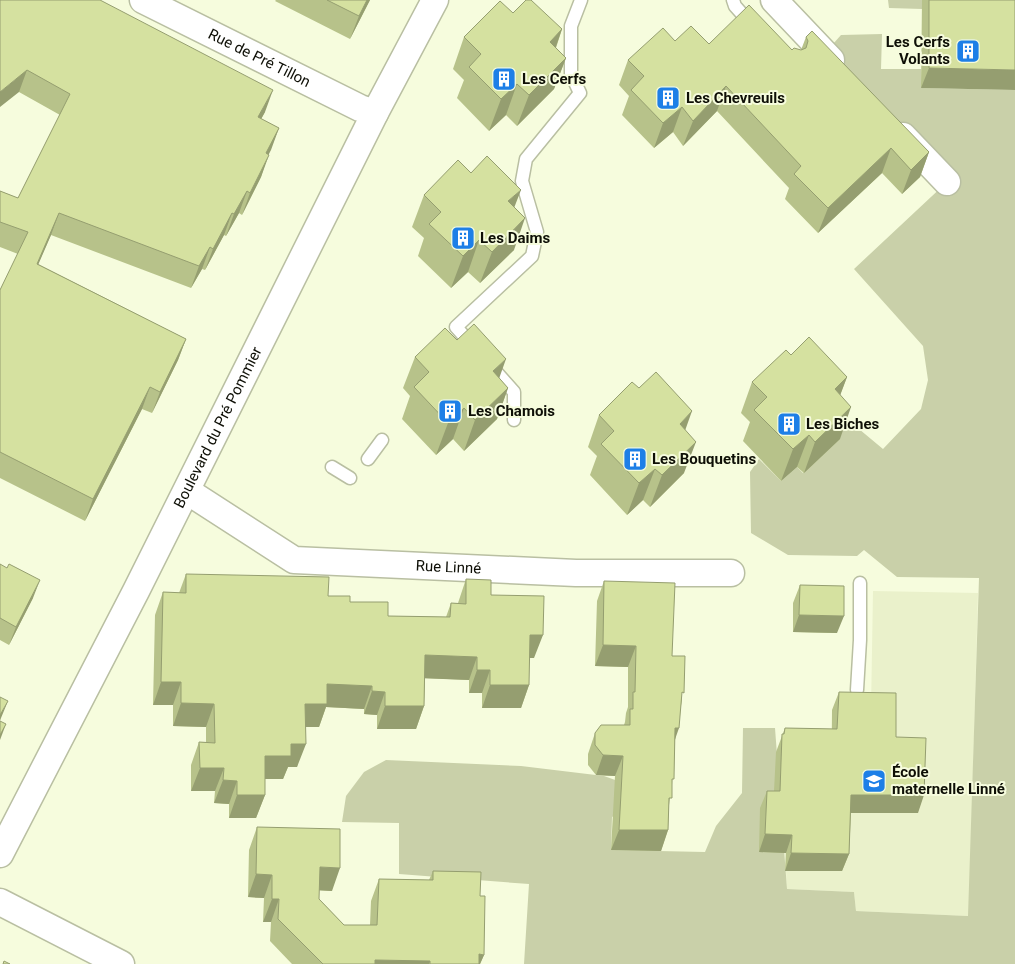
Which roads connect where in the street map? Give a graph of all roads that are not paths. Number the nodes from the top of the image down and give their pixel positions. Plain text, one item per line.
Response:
1 (143, 0) edge
2 (436, 0) edge
3 (581, 0) edge
4 (733, 0) edge
5 (774, 0) edge
6 (760, 34) edge
7 (845, 75) edge
8 (376, 113) junction
9 (886, 118) edge
10 (947, 182) dead end
11 (514, 420) dead end
12 (382, 440) dead end
13 (368, 459) dead end
14 (332, 467) dead end
15 (350, 478) dead end
16 (186, 491) junction
17 (731, 572) dead end
18 (860, 582) dead end
19 (857, 690) edge
20 (0, 854) edge
21 (0, 902) edge
22 (121, 964) edge

1 - 8 street, Rue de Pré Tillon
2 - 8 street, Boulevard du Pré Pommier
3 - 11 lane
4 - 6 lane
5 - 7 street
8 - 16 street, Boulevard du Pré Pommier
9 - 10 street
12 - 13 lane
14 - 15 lane
16 - 17 street, Rue Linné
16 - 20 street, Boulevard du Pré Pommier
18 - 19 lane
21 - 22 street

